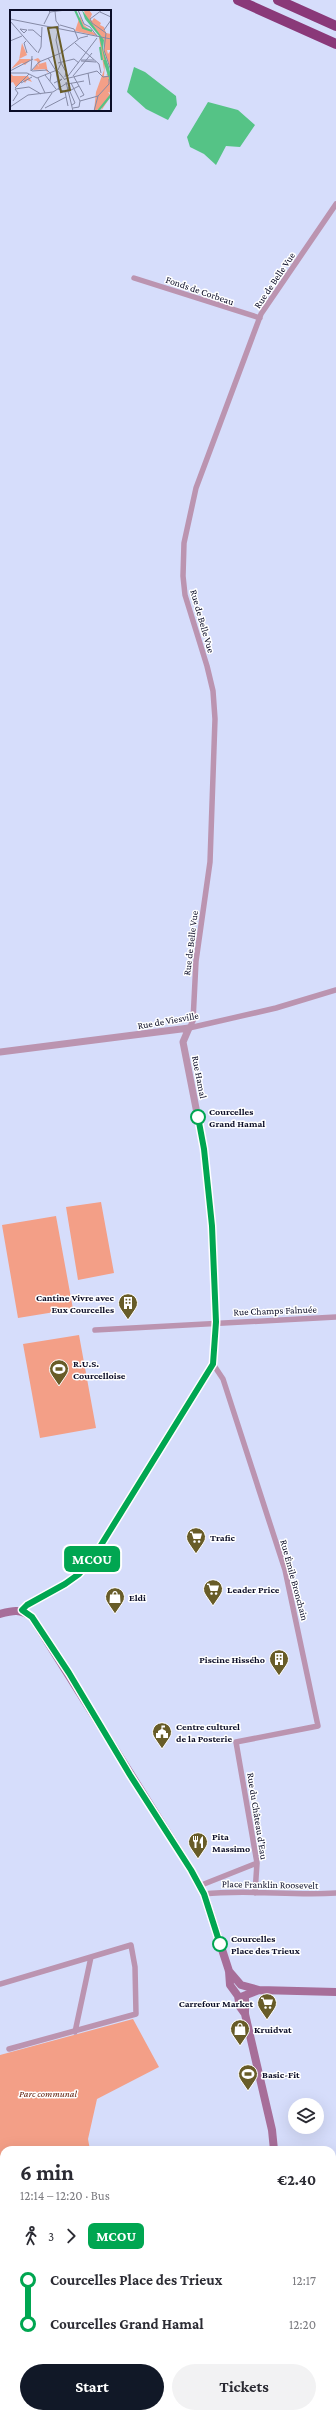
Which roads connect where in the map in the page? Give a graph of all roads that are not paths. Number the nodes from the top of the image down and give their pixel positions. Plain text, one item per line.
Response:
1 (238, 0) edge
2 (278, 0) edge
3 (336, 26) edge
4 (336, 44) edge
5 (336, 204) edge
6 (134, 278) dead end
7 (260, 318) junction
8 (336, 990) edge
9 (189, 1028) junction
10 (0, 1052) edge
11 (336, 1317) edge
12 (216, 1322) junction
13 (95, 1330) dead end
14 (213, 1364) junction
15 (22, 1610) junction
16 (0, 1614) edge
17 (236, 1742) joint
18 (257, 1863) junction
19 (199, 1886) junction
20 (254, 1893) junction
21 (336, 1893) edge
22 (204, 1894) junction
23 (91, 1958) junction
24 (0, 1984) edge
25 (242, 1992) junction
26 (336, 1992) edge
27 (75, 2032) junction
28 (9, 2049) dead end
29 (274, 2146) edge

1 - 4 highway
2 - 3 highway
5 - 7 street, Rue de Belle Vue
6 - 7 street, Fonds de Corbeau
7 - 9 street, Rue de Belle Vue
8 - 9 street, Rue de Viesville
9 - 10 street, Rue de Viesville
9 - 12 street, Rue Hamal
11 - 12 street, Rue Champs Falnuée
12 - 13 street
12 - 14 street, Rue Hamal
14 - 15 street, Rue Hamal
14 - 17 street, Rue Émile Bronchain
15 - 16 main road
15 - 19 main road
17 - 18 street, Rue du Château d'Eau
18 - 19 street, Place Franklin Roosevelt
18 - 20 street, Rue du Château d'Eau
19 - 22 main road
20 - 21 street, Place Franklin Roosevelt
20 - 22 street, Place Franklin Roosevelt
22 - 25 main road
23 - 24 street
23 - 27 street
23 - 27 street
25 - 26 main road
25 - 29 main road
27 - 28 street

